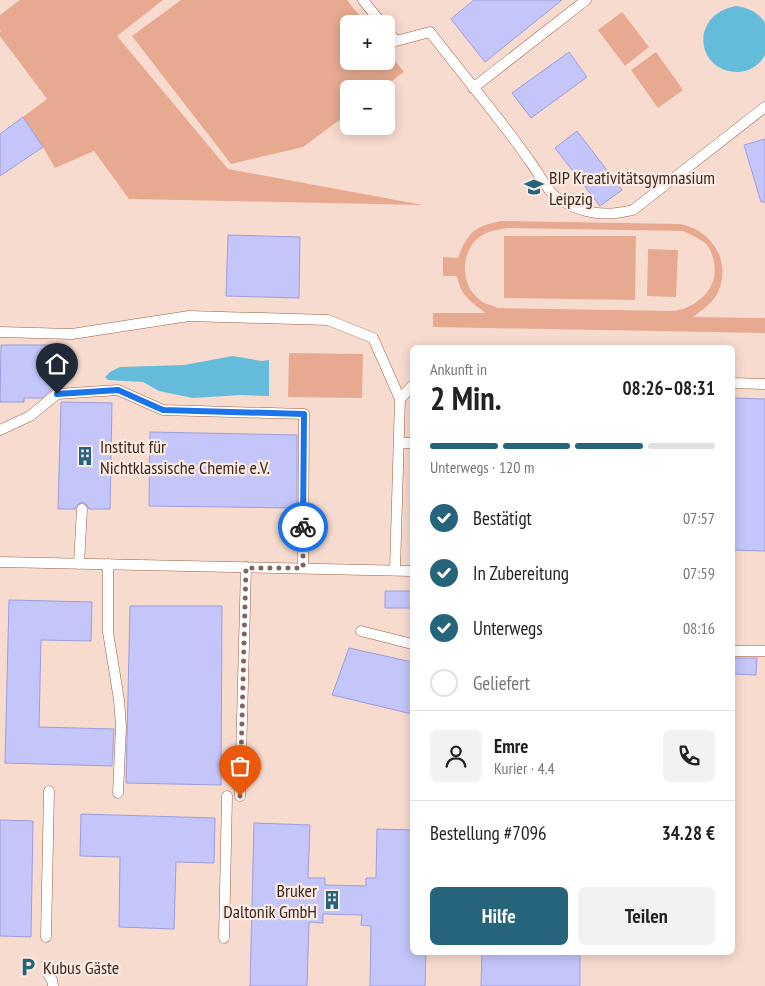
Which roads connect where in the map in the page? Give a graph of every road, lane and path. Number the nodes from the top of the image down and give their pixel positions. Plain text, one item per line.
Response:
1 (363, 0) edge
2 (586, 0) edge
3 (375, 15) edge
4 (395, 40) edge
5 (474, 88) junction
6 (765, 107) edge
7 (0, 332) edge
8 (735, 383) edge
9 (765, 384) edge
10 (410, 388) edge
11 (400, 398) junction
12 (0, 430) edge
13 (399, 443) junction
14 (410, 443) edge
15 (82, 509) dead end
16 (0, 562) edge
17 (79, 564) junction
18 (108, 564) junction
19 (246, 568) junction
20 (303, 568) junction
21 (395, 570) junction
22 (410, 571) edge
23 (361, 631) dead end
24 (410, 643) edge
25 (735, 651) edge
26 (765, 651) edge
27 (49, 791) dead end
28 (118, 793) dead end
29 (227, 796) dead end
30 (240, 796) dead end
31 (46, 937) dead end
32 (224, 938) dead end
33 (49, 976) dead end
34 (53, 986) edge

1 - 3 lane
2 - 5 lane
4 - 5 lane
5 - 6 lane
7 - 11 lane
8 - 9 lane
10 - 11 lane
11 - 13 lane
12 - 20 lane
13 - 14 lane
13 - 21 lane
15 - 17 lane
16 - 17 lane
17 - 18 lane
18 - 19 lane
18 - 28 lane
19 - 20 lane
19 - 30 lane
20 - 21 lane
21 - 22 lane
23 - 24 lane
25 - 26 lane
27 - 31 lane
29 - 32 lane
33 - 34 lane

